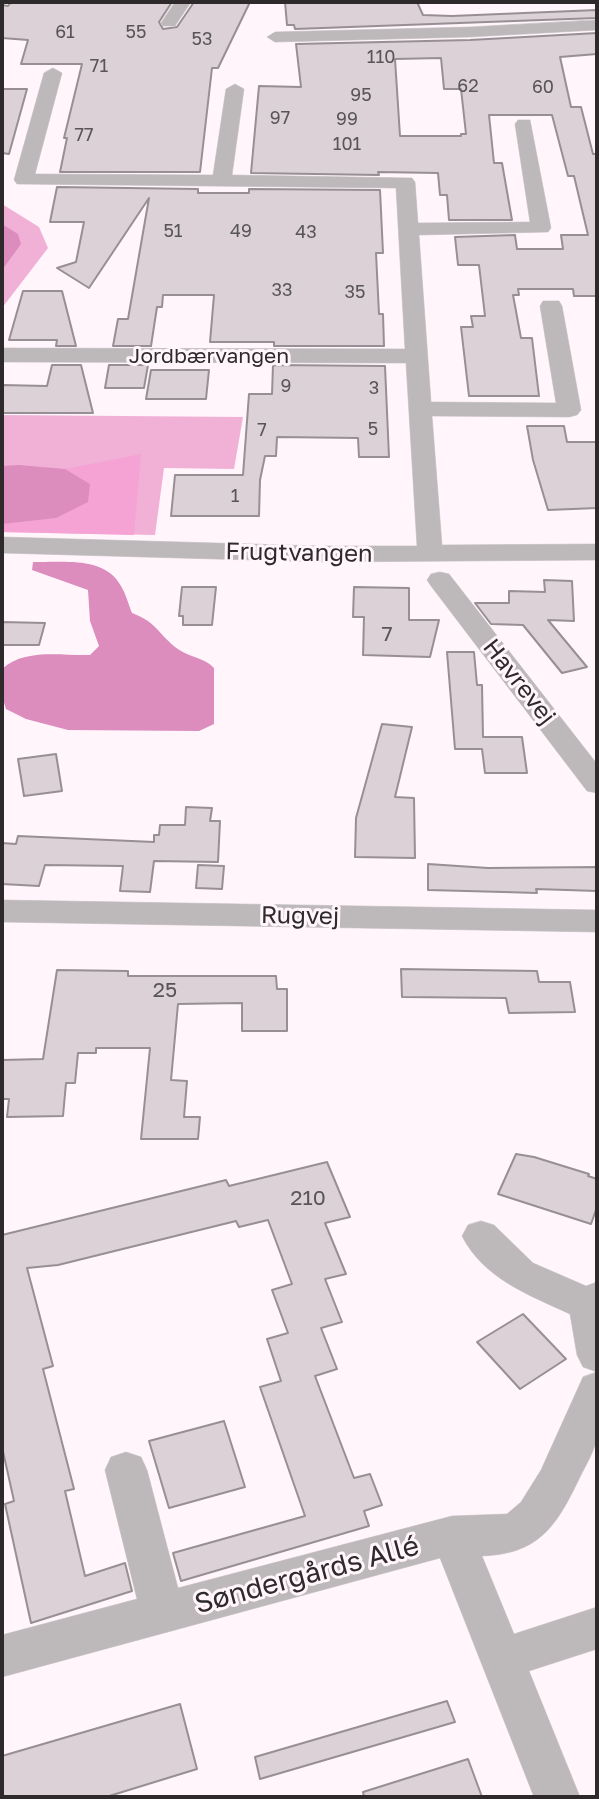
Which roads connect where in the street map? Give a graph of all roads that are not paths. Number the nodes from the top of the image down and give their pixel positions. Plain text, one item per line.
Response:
1 (183, 2) edge
2 (169, 23) dead end
3 (597, 25) edge
4 (275, 37) dead end
5 (53, 73) dead end
6 (235, 89) dead end
7 (524, 124) dead end
8 (222, 181) junction
9 (408, 229) junction
10 (551, 306) dead end
11 (2, 355) edge
12 (417, 356) junction
13 (421, 409) junction
14 (2, 545) edge
15 (597, 552) edge
16 (430, 554) junction
17 (440, 580) dead end
18 (597, 784) edge
19 (2, 911) edge
20 (597, 921) edge
21 (481, 1236) dead end
22 (592, 1301) edge
23 (597, 1355) edge
24 (597, 1389) edge
25 (126, 1469) dead end
26 (452, 1535) junction
27 (163, 1614) junction
28 (597, 1628) edge
29 (2, 1656) edge
30 (502, 1660) junction
31 (557, 1797) edge

1 - 2 street
3 - 4 street
5 - 8 street
6 - 8 street
7 - 9 street
8 - 9 street
9 - 12 street
10 - 13 street
11 - 12 street, Jordbærvangen
12 - 13 street
13 - 16 street
14 - 16 street, Frugtvangen
15 - 16 street, Frugtvangen
17 - 18 street, Havrevej
19 - 20 street, Rugvej
21 - 22 street
22 - 23 street
24 - 26 street, Søndergårds Allé
25 - 27 street, Søndergårds Allé
26 - 27 street, Søndergårds Allé
26 - 30 street, Søndergårds Allé
27 - 29 street, Søndergårds Allé
28 - 30 street
30 - 31 street, Søndergårds Allé

